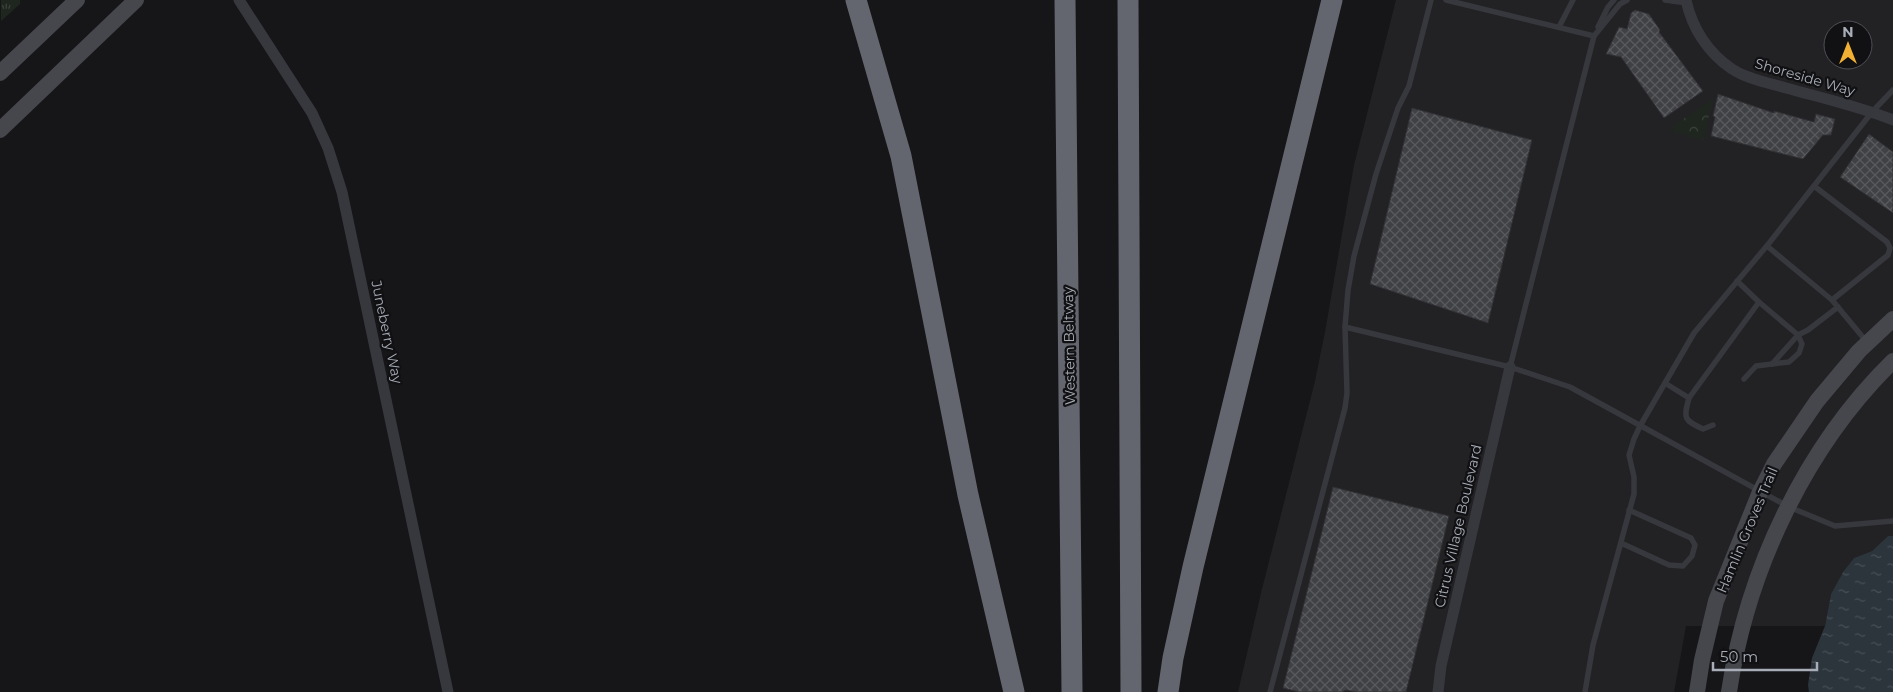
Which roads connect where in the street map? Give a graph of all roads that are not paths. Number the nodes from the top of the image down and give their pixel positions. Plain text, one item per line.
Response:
1 (77, 0) edge
2 (136, 0) edge
3 (240, 0) edge
4 (856, 0) edge
5 (1065, 0) edge
6 (1128, 0) edge
7 (1332, 0) edge
8 (1431, 0) edge
9 (1446, 0) edge
10 (1573, 0) edge
11 (1614, 0) edge
12 (1626, 0) edge
13 (1665, 0) edge
14 (1687, 1) edge
15 (1559, 27) junction
16 (1594, 36) junction
17 (0, 73) edge
18 (1893, 90) edge
19 (1872, 112) junction
20 (1893, 120) edge
21 (0, 130) edge
22 (1814, 186) junction
23 (1766, 246) junction
24 (1737, 281) junction
25 (1832, 300) junction
26 (1759, 302) junction
27 (1838, 307) junction
28 (1893, 319) edge
29 (1345, 327) junction
30 (1798, 335) junction
31 (1868, 343) junction
32 (1893, 362) edge
33 (1772, 364) junction
34 (1510, 367) junction
35 (1744, 379) dead end
36 (1665, 383) junction
37 (1689, 398) junction
38 (1640, 426) junction
39 (1712, 426) dead end
40 (1760, 492) junction
41 (1788, 507) junction
42 (1630, 510) junction
43 (1893, 521) edge
44 (1620, 542) junction
45 (448, 692) edge
46 (1014, 692) edge
47 (1072, 692) edge
48 (1131, 692) edge
49 (1168, 692) edge
50 (1270, 692) edge
51 (1438, 692) edge
52 (1585, 692) edge
53 (1697, 692) edge
54 (1729, 692) edge

1 - 17 main road
2 - 21 main road
3 - 45 street, Juneberry Way
4 - 46 highway
5 - 47 highway, Western Beltway
6 - 48 highway
7 - 49 highway
8 - 29 lane
9 - 15 lane
10 - 15 lane
11 - 16 lane
12 - 16 lane
13 - 14 lane
14 - 19 street, Shoreside Way
15 - 16 lane
16 - 34 lane
18 - 19 lane
19 - 20 street, Shoreside Way
19 - 22 lane
22 - 23 lane
22 - 25 lane
23 - 24 lane
23 - 25 lane
24 - 26 lane
24 - 36 lane
25 - 27 lane
26 - 30 lane
26 - 37 lane
27 - 30 lane
27 - 31 lane
28 - 31 main road, Hamlin Groves Trail
29 - 34 lane
29 - 50 lane
30 - 33 lane
30 - 33 lane
31 - 40 main road, Hamlin Groves Trail
32 - 41 main road, Hamlin Groves Trail
33 - 35 lane
34 - 38 lane
34 - 51 street, Citrus Village Boulevard
36 - 37 lane
36 - 38 lane
37 - 39 lane
38 - 40 lane
38 - 42 lane
40 - 41 lane
40 - 53 main road, Hamlin Groves Trail
41 - 43 lane
41 - 54 main road, Hamlin Groves Trail
42 - 44 lane
42 - 44 lane
44 - 52 lane

